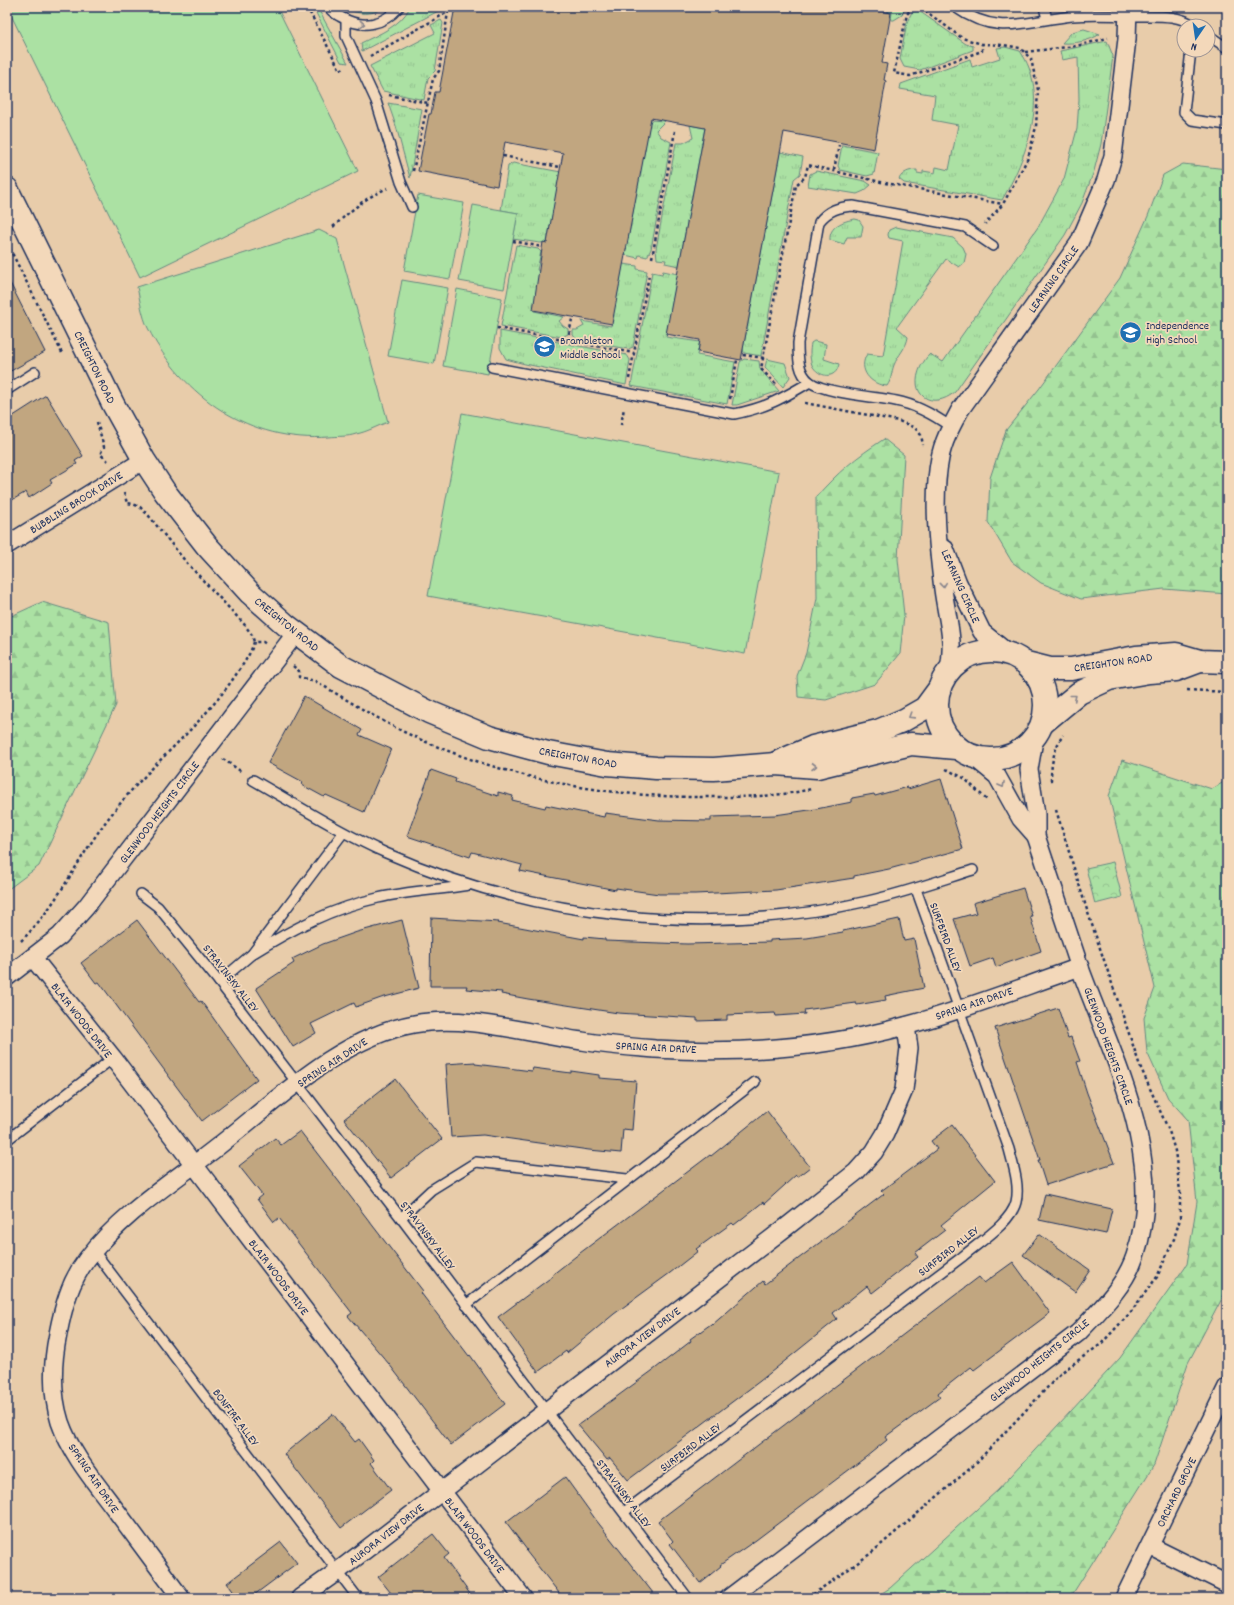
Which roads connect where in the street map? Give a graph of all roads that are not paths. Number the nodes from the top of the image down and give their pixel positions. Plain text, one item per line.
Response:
1 (329, 7) edge
2 (399, 7) edge
3 (955, 7) edge
4 (1044, 7) edge
5 (1129, 11) edge
6 (1177, 18) edge
7 (1047, 19) junction
8 (346, 20) junction
9 (1216, 40) edge
10 (1227, 48) edge
11 (1190, 58) edge
12 (1227, 125) edge
13 (7, 189) edge
14 (412, 207) dead end
15 (993, 246) dead end
16 (492, 367) dead end
17 (35, 372) dead end
18 (810, 382) junction
19 (7, 390) edge
20 (951, 427) junction
21 (144, 460) junction
22 (938, 532) junction
23 (7, 545) edge
24 (296, 633) junction
25 (1008, 653) junction
26 (1200, 661) junction
27 (1227, 662) edge
28 (1026, 663) junction
29 (944, 680) junction
30 (1044, 722) junction
31 (1034, 740) junction
32 (956, 748) junction
33 (975, 758) junction
34 (775, 764) junction
35 (253, 780) road end
36 (343, 833) junction
37 (1036, 836) junction
38 (973, 870) dead end
39 (471, 885) junction
40 (916, 889) junction
41 (141, 894) dead end
42 (252, 954) junction
43 (33, 958) junction
44 (1080, 967) junction
45 (7, 977) edge
46 (219, 982) junction
47 (960, 1008) junction
48 (906, 1026) junction
49 (113, 1058) junction
50 (755, 1082) dead end
51 (297, 1084) junction
52 (7, 1140) edge
53 (193, 1164) junction
54 (627, 1179) junction
55 (401, 1218) junction
56 (94, 1251) junction
57 (466, 1305) junction
58 (1227, 1387) edge
59 (546, 1410) junction
60 (441, 1491) junction
61 (624, 1512) junction
62 (1150, 1546) junction
63 (338, 1571) junction
64 (1227, 1584) edge
65 (181, 1598) edge
66 (300, 1598) edge
67 (358, 1598) edge
68 (523, 1598) edge
69 (688, 1598) edge
70 (729, 1598) edge
71 (1124, 1598) edge

1 - 8 lane
8 -> 2 lane
3 - 7 lane
4 - 7 lane
5 - 6 lane
5 - 7 lane
5 - 20 street, LEARNING CIRCLE
8 - 14 lane
9 - 10 lane
11 - 12 lane
13 - 21 street, CREIGHTON ROAD
15 - 18 lane
16 - 18 lane
17 - 19 lane
18 - 20 lane
20 - 22 street, LEARNING CIRCLE
21 - 23 street, BUBBLING BROOK DRIVE
21 - 24 street, CREIGHTON ROAD
22 - 25 street, LEARNING CIRCLE
22 -> 29 street, LEARNING CIRCLE
24 - 34 street, CREIGHTON ROAD
24 - 43 street, GLENWOOD HEIGHTS CIRCLE
25 - 28 street, CREIGHTON ROAD
25 - 29 street, CREIGHTON ROAD
26 - 27 street, CREIGHTON ROAD
26 - 28 street, CREIGHTON ROAD
30 -> 26 street, CREIGHTON ROAD
28 - 30 street, CREIGHTON ROAD
29 - 32 street, CREIGHTON ROAD
29 -> 34 street, CREIGHTON ROAD
30 - 31 street, CREIGHTON ROAD
31 - 33 street, CREIGHTON ROAD
31 - 37 street, GLENWOOD HEIGHTS CIRCLE
32 - 33 street, CREIGHTON ROAD
34 -> 32 street, CREIGHTON ROAD
33 -> 37 street, GLENWOOD HEIGHTS CIRCLE
35 - 36 lane
36 - 39 lane
36 - 42 lane
37 - 44 street, GLENWOOD HEIGHTS CIRCLE
38 - 40 lane
39 - 40 lane
39 - 42 lane
40 - 47 lane, SURFBIRD ALLEY
41 - 46 lane, STRAVINSKY ALLEY
42 - 46 lane
43 - 45 street, GLENWOOD HEIGHTS CIRCLE
43 - 49 street, BLAIR WOODS DRIVE
44 - 47 street, SPRING AIR DRIVE
44 - 70 street, GLENWOOD HEIGHTS CIRCLE
46 - 51 lane, STRAVINSKY ALLEY
47 - 48 street, SPRING AIR DRIVE
47 - 61 lane, SURFBIRD ALLEY
48 - 51 street, SPRING AIR DRIVE
48 - 59 street, AURORA VIEW DRIVE
49 - 52 lane
49 - 53 street, BLAIR WOODS DRIVE
50 - 54 lane
51 - 53 street, SPRING AIR DRIVE
51 - 55 lane, STRAVINSKY ALLEY
53 - 56 street, SPRING AIR DRIVE
53 - 60 street, BLAIR WOODS DRIVE
54 - 55 lane
54 - 57 lane
55 - 57 lane, STRAVINSKY ALLEY
56 - 63 lane, BONFIRE ALLEY
56 - 65 street, SPRING AIR DRIVE
57 - 59 lane, STRAVINSKY ALLEY
58 - 62 street, ORCHARD GROVE
59 - 60 street, AURORA VIEW DRIVE
59 - 61 lane, STRAVINSKY ALLEY
60 - 63 street, AURORA VIEW DRIVE
60 - 68 street, BLAIR WOODS DRIVE
61 - 69 lane, STRAVINSKY ALLEY
62 - 64 street
62 - 71 street, ORCHARD GROVE
63 - 66 street, AURORA VIEW DRIVE
63 - 67 lane, BONFIRE ALLEY

